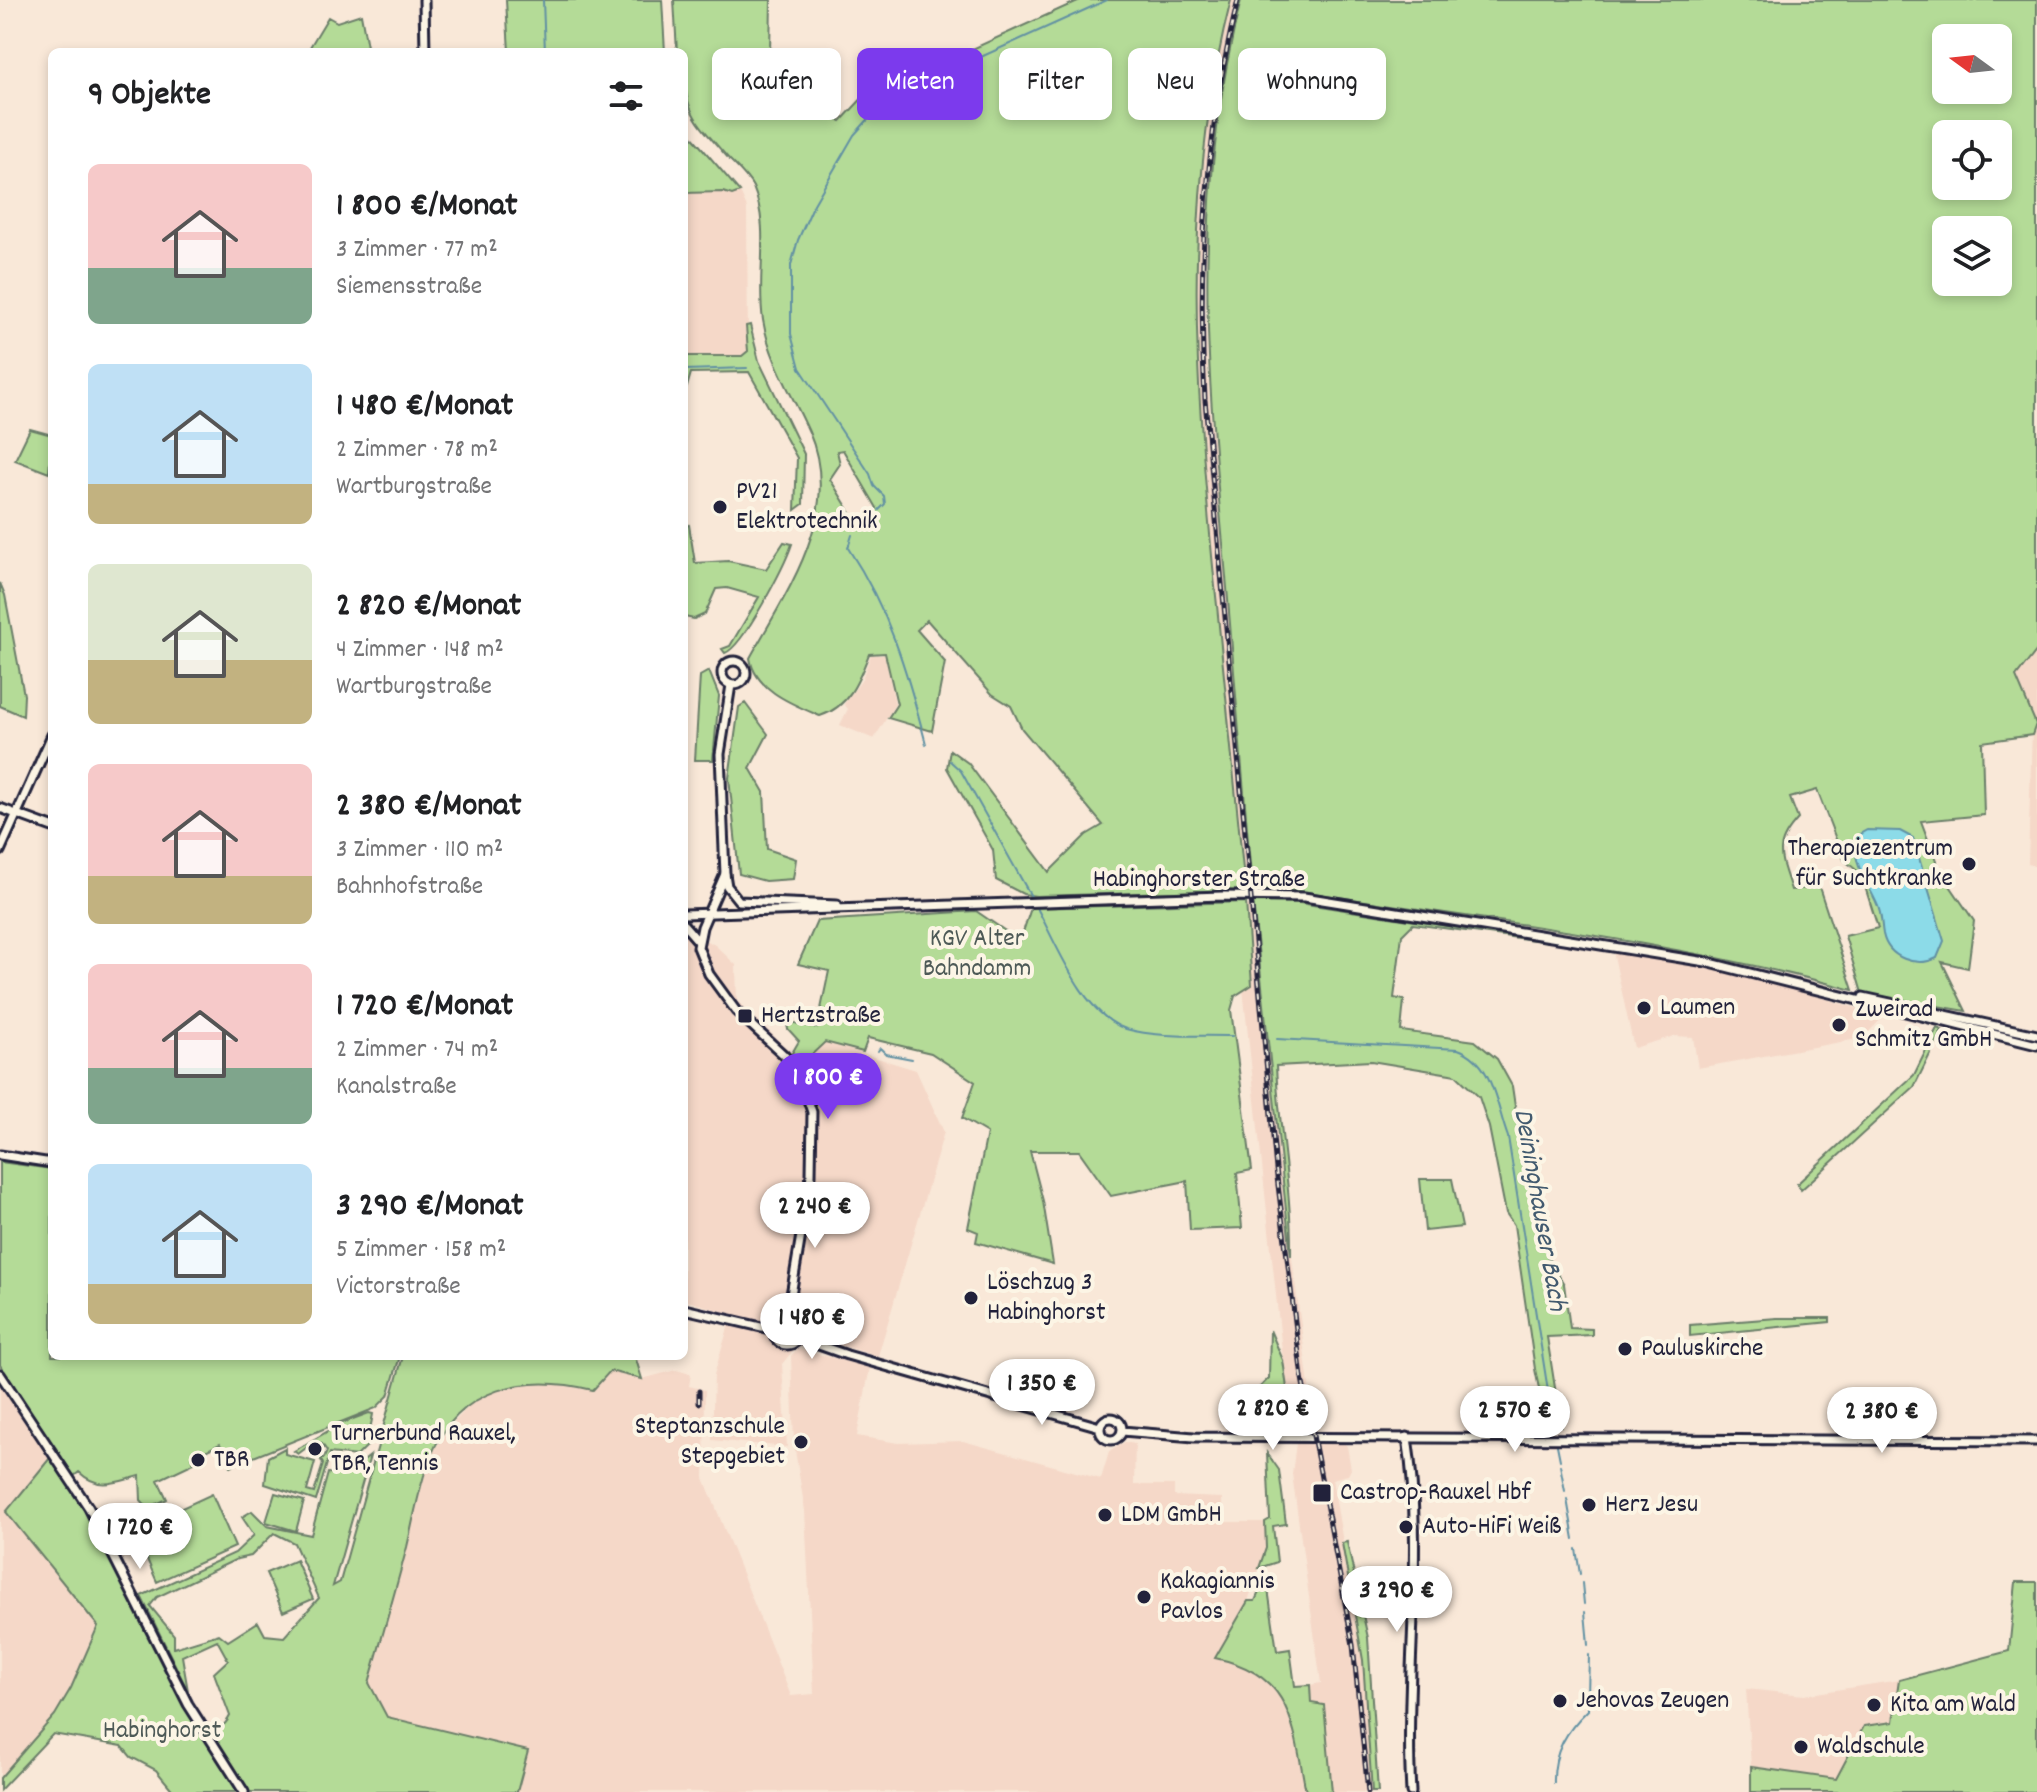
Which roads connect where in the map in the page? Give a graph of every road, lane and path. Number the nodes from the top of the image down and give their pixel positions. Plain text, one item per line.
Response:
1 (424, 0) edge
2 (425, 48) edge
3 (731, 685) dead end
4 (48, 744) edge
5 (0, 808) edge
6 (16, 816) junction
7 (48, 826) edge
8 (0, 851) edge
9 (725, 874) junction
10 (863, 908) junction
11 (688, 914) edge
12 (709, 914) junction
13 (688, 930) edge
14 (698, 941) junction
15 (1802, 985) junction
16 (1919, 1010) junction
17 (1898, 1012) junction
18 (2037, 1035) edge
19 (2037, 1045) edge
20 (0, 1155) edge
21 (48, 1162) edge
22 (688, 1310) edge
23 (787, 1319) junction
24 (774, 1330) junction
25 (799, 1338) junction
26 (0, 1374) edge
27 (1100, 1427) junction
28 (1122, 1431) junction
29 (1407, 1437) junction
30 (2037, 1441) edge
31 (244, 1792) edge
32 (1411, 1792) edge

1 - 2 main road
3 - 9 main road
4 - 6 main road
5 - 6 main road
6 - 7 main road
6 - 8 main road
9 - 10 main road
9 - 12 main road
10 - 12 main road, Habinghorster Straße
10 - 15 main road, Habinghorster Straße
11 - 12 main road, Habinghorster Straße
12 - 14 main road
13 - 14 main road
14 - 23 main road
15 - 16 main road, Habinghorster Straße
15 - 17 main road, Habinghorster Straße
16 - 17 main road
16 - 18 main road, Habinghorster Straße
17 - 19 main road, Habinghorster Straße
20 - 21 main road
22 - 24 main road
23 - 24 main road
23 - 25 main road
24 - 25 main road
25 - 27 main road
26 - 31 main road
27 - 28 main road
27 - 28 main road
28 - 29 main road
29 - 30 main road
29 - 32 main road

